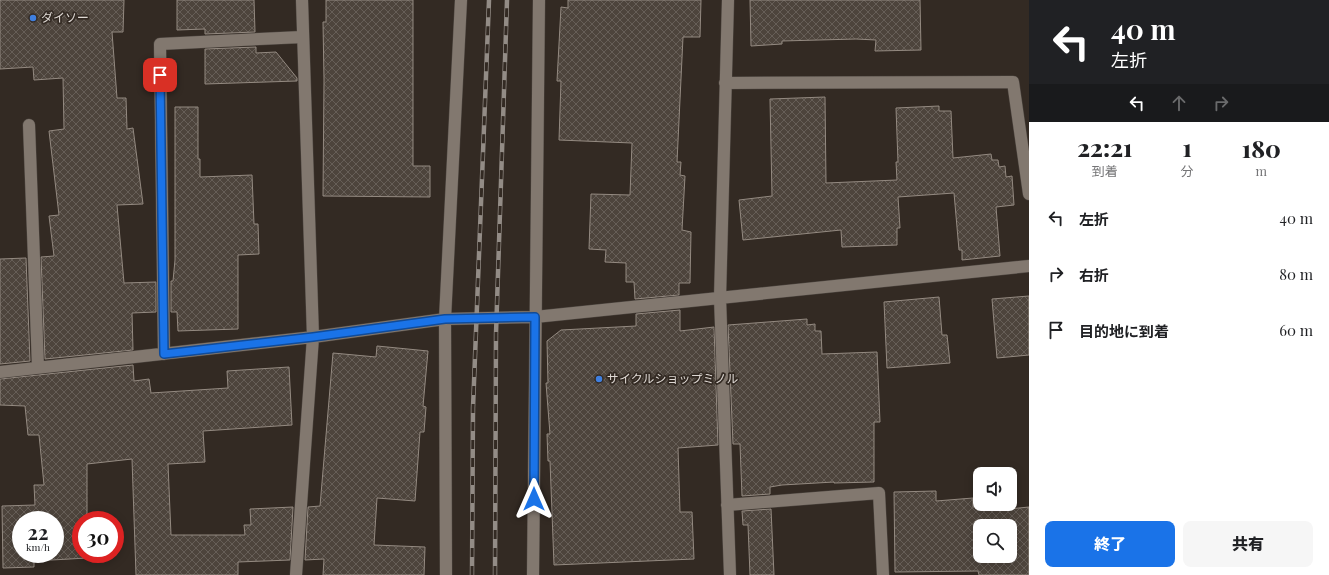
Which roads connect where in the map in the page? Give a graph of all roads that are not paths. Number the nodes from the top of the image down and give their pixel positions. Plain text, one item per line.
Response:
1 (302, 0) edge
2 (461, 0) edge
3 (539, 0) edge
4 (728, 0) edge
5 (302, 37) junction
6 (726, 83) junction
7 (29, 125) dead end
8 (1029, 194) edge
9 (1029, 266) edge
10 (720, 298) junction
11 (535, 317) junction
12 (445, 319) junction
13 (313, 337) junction
14 (164, 354) junction
15 (38, 368) junction
16 (0, 372) edge
17 (728, 505) junction
18 (296, 575) edge
19 (446, 575) edge
20 (533, 575) edge
21 (730, 575) edge
22 (883, 575) edge

1 - 5 street
2 - 12 street
3 - 11 street
4 - 6 street
5 - 13 street
5 - 14 street
6 - 8 street
6 - 10 street
7 - 15 street
9 - 10 street
10 - 11 street
10 - 17 street
11 - 12 street
11 - 20 street
12 - 13 street
12 - 19 street
13 - 14 street
13 - 18 street
14 - 15 street
15 - 16 street
17 - 21 street
17 - 22 street

